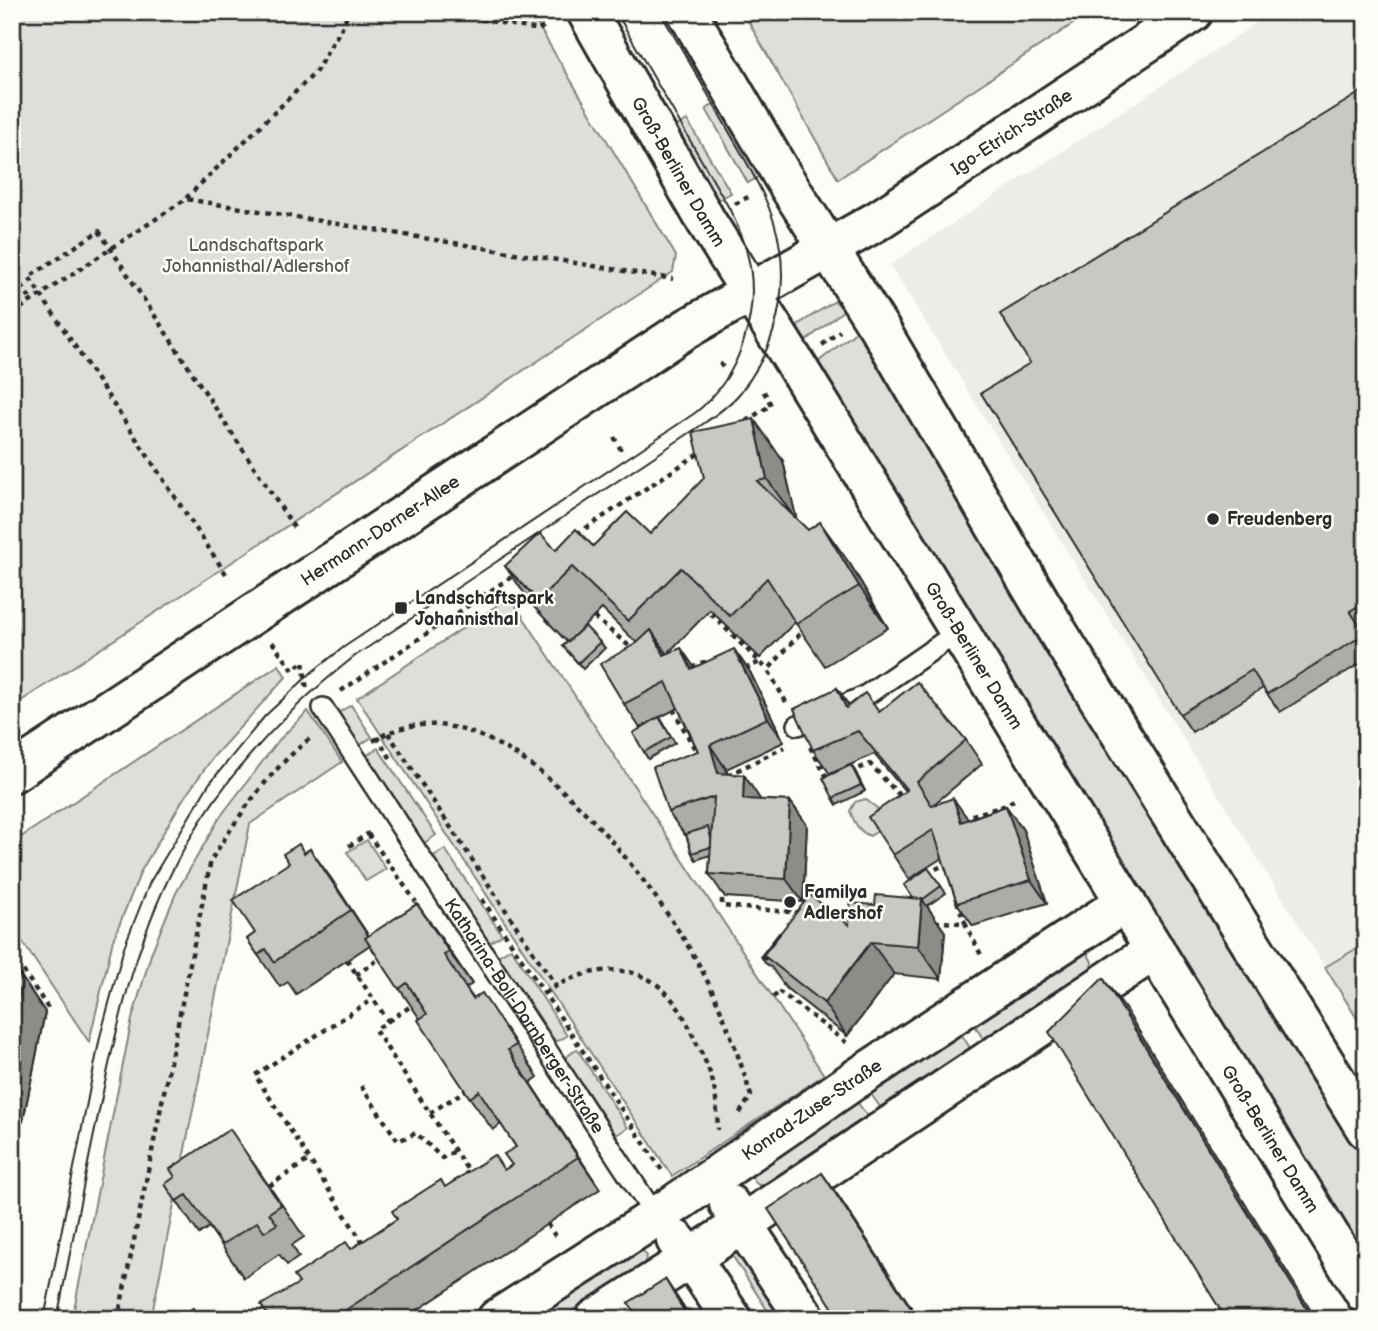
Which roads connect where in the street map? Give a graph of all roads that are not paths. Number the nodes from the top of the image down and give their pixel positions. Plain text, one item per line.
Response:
1 (587, 12) edge
2 (687, 12) edge
3 (1193, 12) edge
4 (830, 248) junction
5 (750, 292) junction
6 (958, 632) junction
7 (323, 701) road end
8 (801, 731) edge
9 (12, 773) edge
10 (1126, 902) junction
11 (1155, 950) junction
12 (1366, 1129) edge
13 (712, 1179) junction
14 (656, 1217) junction
15 (743, 1223) junction
16 (691, 1258) junction
17 (1366, 1295) edge
18 (497, 1319) edge
19 (595, 1319) edge
20 (732, 1319) edge
21 (806, 1319) edge

1 - 5 street, Groß-Berliner Damm
2 - 4 street
3 - 4 street, Igo-Etrich-Straße
4 - 5 street, Igo-Etrich-Straße
4 - 12 street
5 - 6 street, Groß-Berliner Damm
5 - 9 street, Hermann-Dorner-Allee
6 - 8 lane
6 - 10 street, Groß-Berliner Damm
7 - 14 lane, Katharina-Boll-Dornberger-Straße
10 - 11 street, Groß-Berliner Damm
10 - 13 street, Konrad-Zuse-Straße
11 - 15 street
11 - 17 street, Groß-Berliner Damm
13 - 14 street, Konrad-Zuse-Straße
13 - 15 street
14 - 16 street, Katharina-Boll-Dornberger-Straße
14 - 18 street, Konrad-Zuse-Straße
15 - 16 street
15 - 21 street
16 - 19 street
16 - 20 street, Katharina-Boll-Dornberger-Straße

